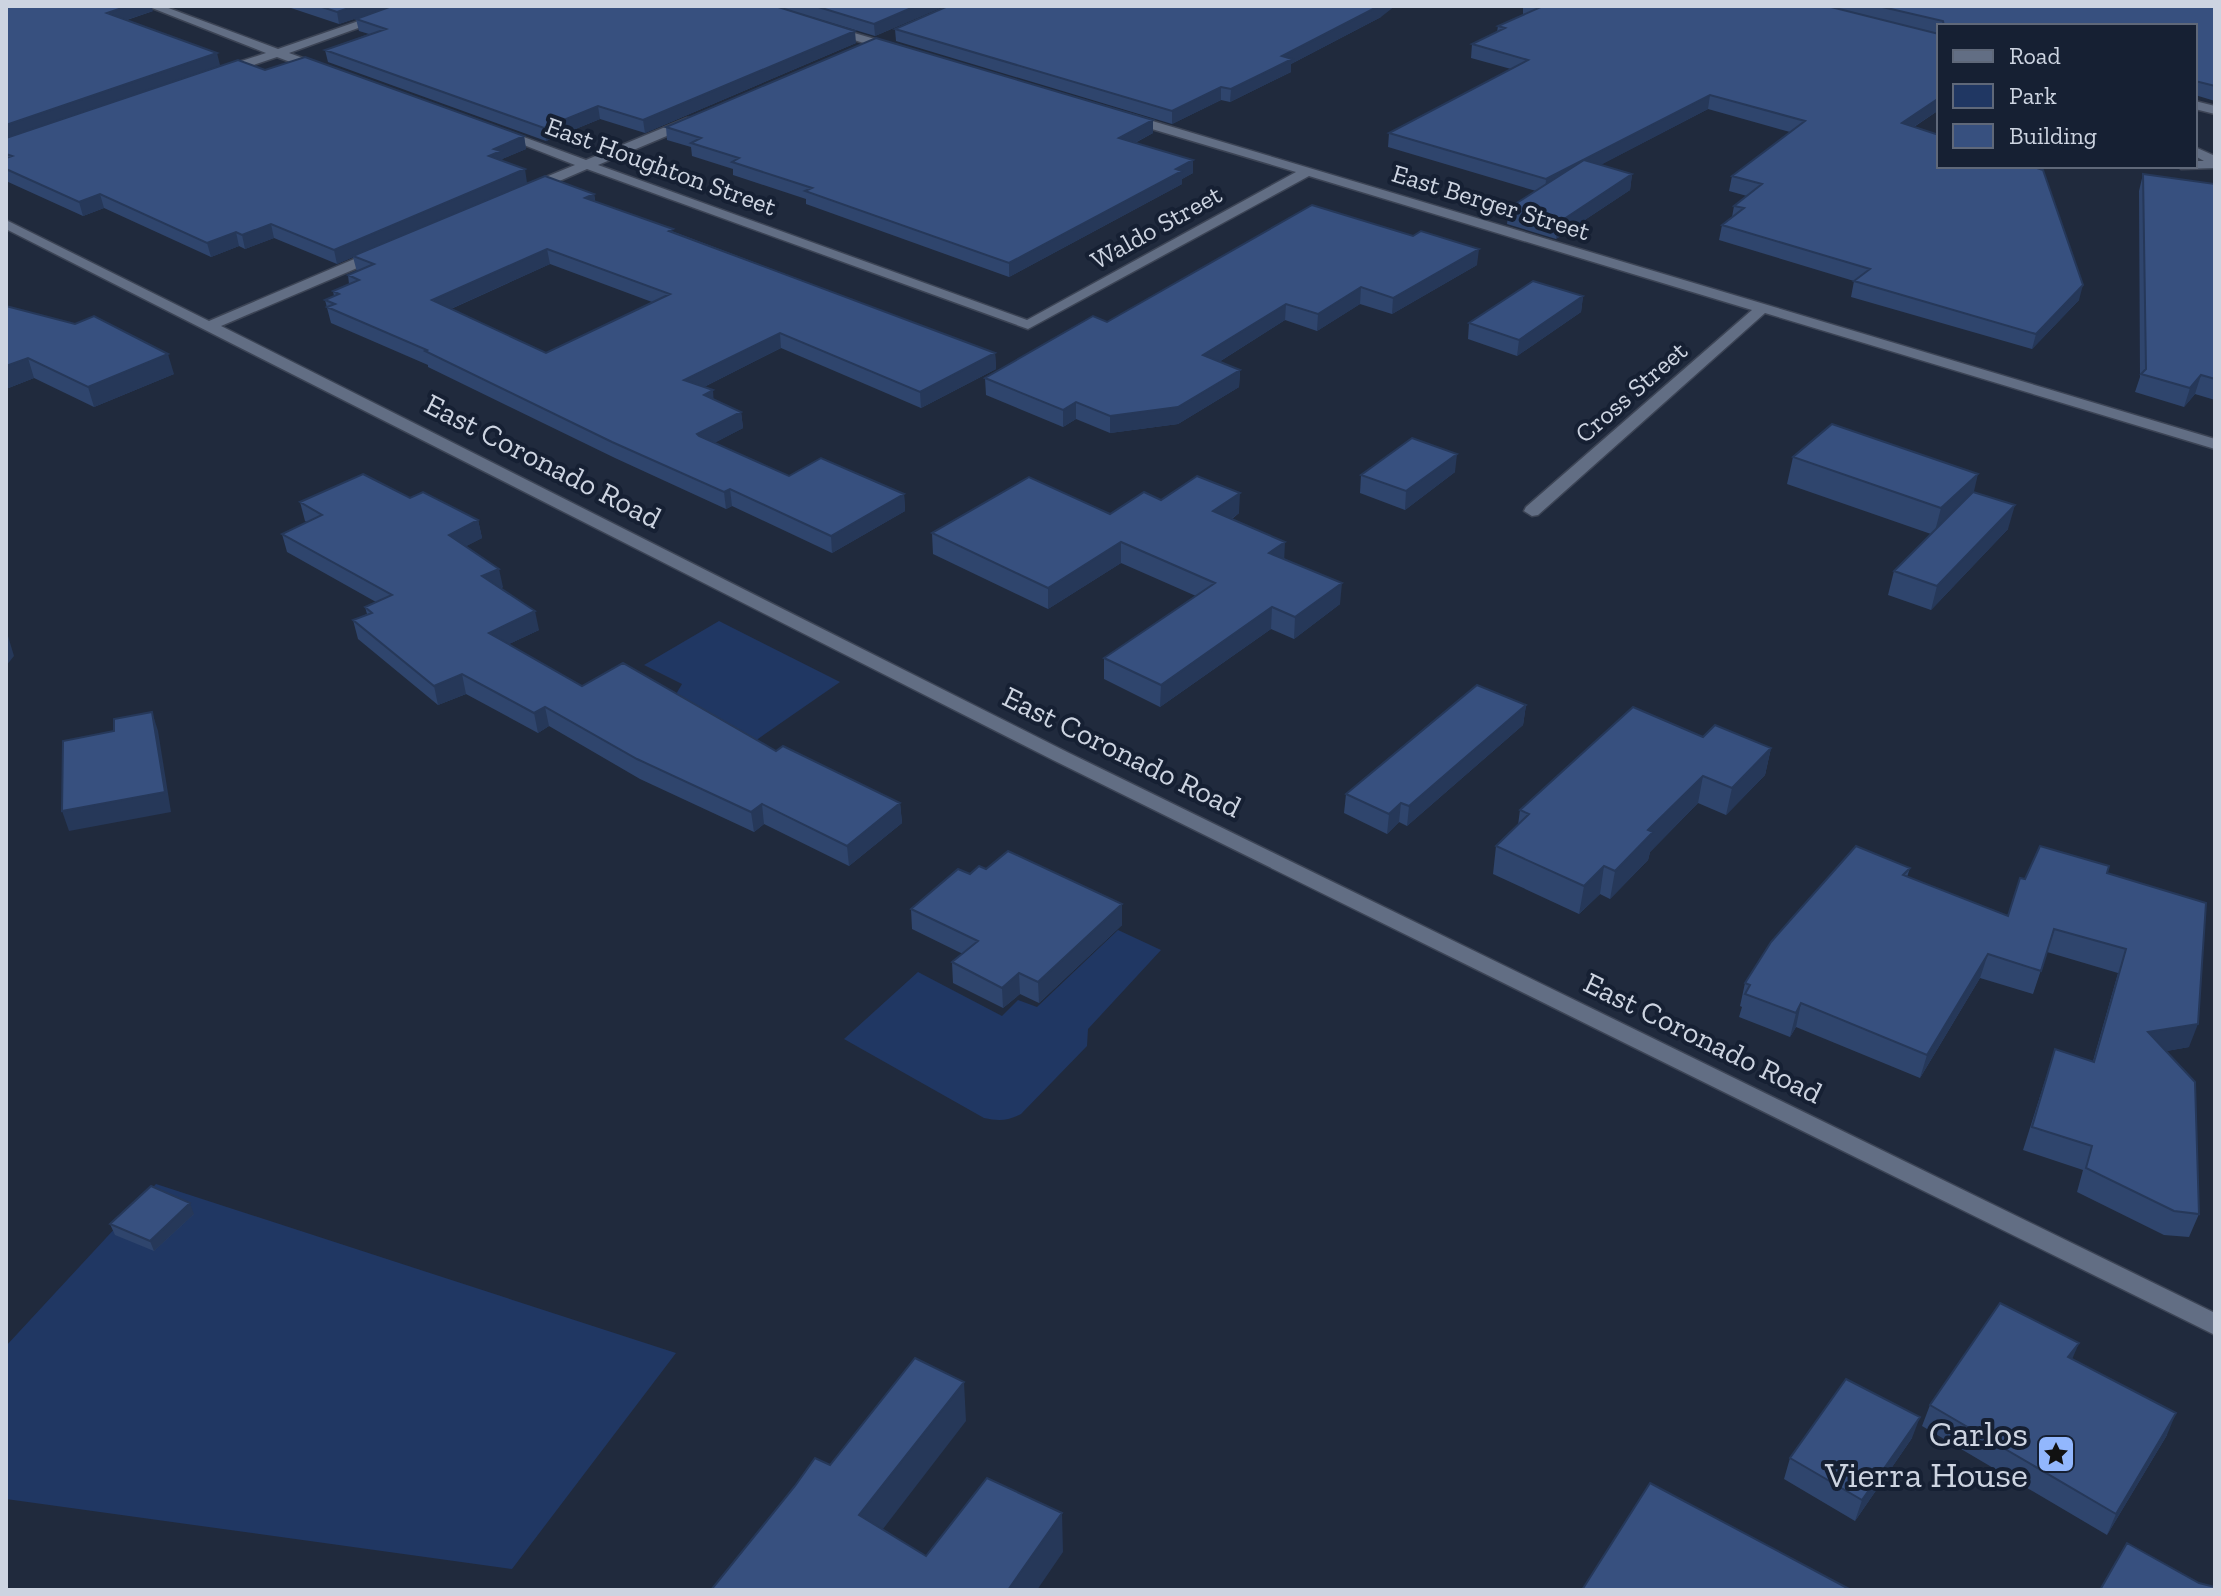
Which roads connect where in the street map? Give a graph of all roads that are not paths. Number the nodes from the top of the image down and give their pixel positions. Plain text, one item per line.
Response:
1 (153, 6) edge
2 (413, 6) edge
3 (811, 23) edge
4 (891, 37) edge
5 (876, 43) junction
6 (862, 49) edge
7 (277, 53) junction
8 (911, 53) edge
9 (215, 74) edge
10 (336, 74) edge
11 (1121, 115) edge
12 (700, 117) edge
13 (493, 130) edge
14 (2197, 152) edge
15 (2215, 163) edge
16 (588, 164) junction
17 (1307, 172) junction
18 (518, 194) edge
19 (6, 224) edge
20 (386, 251) edge
21 (1761, 309) junction
22 (1028, 325) joint
23 (209, 326) junction
24 (2215, 444) edge
25 (1532, 511) dead end
26 (2215, 1325) edge

1 - 7 street
2 - 7 street
3 - 5 street
4 - 5 street
5 - 6 street
5 - 8 street
7 - 9 street
7 - 10 street
11 - 17 street, East Berger Street
12 - 16 street
13 - 16 street, East Houghton Street
14 - 15 street
16 - 18 street
16 - 22 street, East Houghton Street
17 - 21 street, East Berger Street
17 - 22 street, Waldo Street
19 - 23 street, East Coronado Road
20 - 23 street
21 - 24 street, East Berger Street
21 - 25 street, Cross Street
23 - 26 street, East Coronado Road

